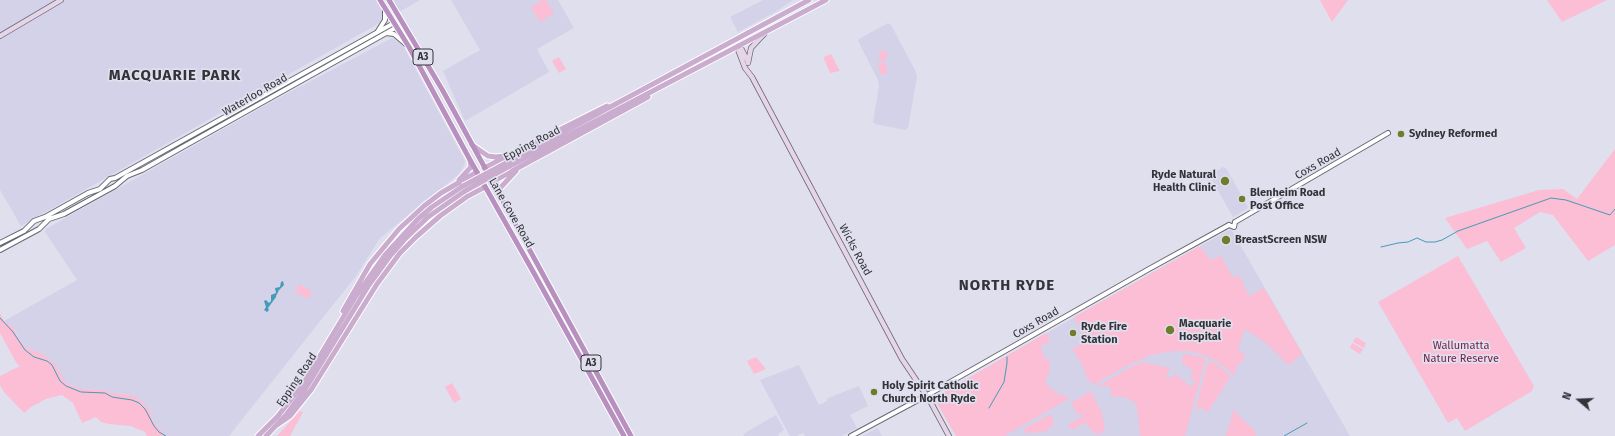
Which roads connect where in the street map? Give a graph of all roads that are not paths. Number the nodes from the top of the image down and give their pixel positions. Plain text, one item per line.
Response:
1 (60, 0) edge
2 (380, 0) edge
3 (389, 0) edge
4 (809, 0) edge
5 (826, 0) edge
6 (385, 8) junction
7 (402, 21) junction
8 (396, 25) junction
9 (767, 32) junction
10 (386, 33) junction
11 (375, 34) junction
12 (0, 36) edge
13 (735, 40) junction
14 (408, 47) junction
15 (738, 47) junction
16 (748, 63) junction
17 (748, 71) junction
18 (666, 84) junction
19 (637, 93) junction
20 (1388, 133) dead end
21 (472, 144) junction
22 (509, 155) junction
23 (469, 158) junction
24 (502, 159) junction
25 (507, 165) junction
26 (484, 168) junction
27 (518, 168) junction
28 (477, 172) junction
29 (506, 175) junction
30 (114, 178) junction
31 (109, 182) junction
32 (492, 182) junction
33 (117, 184) junction
34 (454, 184) junction
35 (463, 186) junction
36 (485, 186) junction
37 (113, 187) junction
38 (474, 192) junction
39 (489, 194) junction
40 (468, 196) junction
41 (500, 196) junction
42 (36, 220) junction
43 (31, 224) junction
44 (40, 227) junction
45 (36, 230) junction
46 (0, 243) edge
47 (0, 250) edge
48 (326, 344) junction
49 (926, 396) junction
50 (277, 425) junction
51 (258, 436) edge
52 (266, 436) edge
53 (624, 436) edge
54 (631, 436) edge
55 (851, 436) edge
56 (949, 436) edge

1 - 12 main road
2 - 6 highway, Lane Cove Road / A3
3 - 7 highway, Lane Cove Road / A3
4 - 13 main road, Epping Road
5 - 9 main road, Epping Road
6 - 8 highway, Lane Cove Road / A3
6 - 11 street
7 - 8 highway, Waterloo Road
7 - 21 highway, Lane Cove Road / A3
8 - 10 street, Waterloo Road
8 - 11 street, Waterloo Road
8 - 14 highway, Lane Cove Road / A3
9 - 15 main road, Epping Road
9 - 16 main road
10 - 14 street
10 - 33 street, Waterloo Road
11 - 30 street, Waterloo Road
13 - 15 main road, Wicks Road
13 - 19 main road, Epping Road
14 - 23 highway, Lane Cove Road / A3
15 - 16 main road, Wicks Road
15 - 17 main road, Wicks Road
15 - 18 main road, Epping Road
16 - 17 main road, Wicks Road
17 - 49 main road, Wicks Road
18 - 25 main road, Epping Road
18 - 27 main road
19 - 22 main road
19 - 25 main road, Epping Road
20 - 49 street, Coxs Road
21 - 22 main road
21 - 26 highway, Lane Cove Road / A3
22 - 24 main road
23 - 28 highway, Lane Cove Road / A3
23 - 34 main road
24 - 26 main road
24 - 29 main road
25 - 35 main road, Epping Road, bridge
26 - 28 highway
26 - 32 highway, Lane Cove Road / A3
27 - 29 main road
27 - 41 main road
28 - 35 main road
28 - 36 highway, Lane Cove Road / A3
29 - 32 main road
30 - 31 street
30 - 33 street
31 - 37 street
31 - 42 street
32 - 36 highway
32 - 41 highway, Lane Cove Road / A3
33 - 37 street
34 - 35 main road
34 - 48 main road
35 - 40 main road
35 - 48 main road, Epping Road
35 - 50 main road, Epping Road
36 - 38 main road
36 - 39 highway, Lane Cove Road / A3
37 - 44 street
38 - 39 main road
38 - 40 main road
39 - 53 highway, Lane Cove Road / A3
40 - 50 main road
41 - 54 highway, Lane Cove Road / A3
42 - 43 street
42 - 44 street
43 - 45 street
43 - 46 street
44 - 45 street
45 - 47 street
48 - 51 main road, Epping Road
49 - 55 street, Coxs Road
49 - 56 main road, Wicks Road
50 - 52 main road, Epping Road

